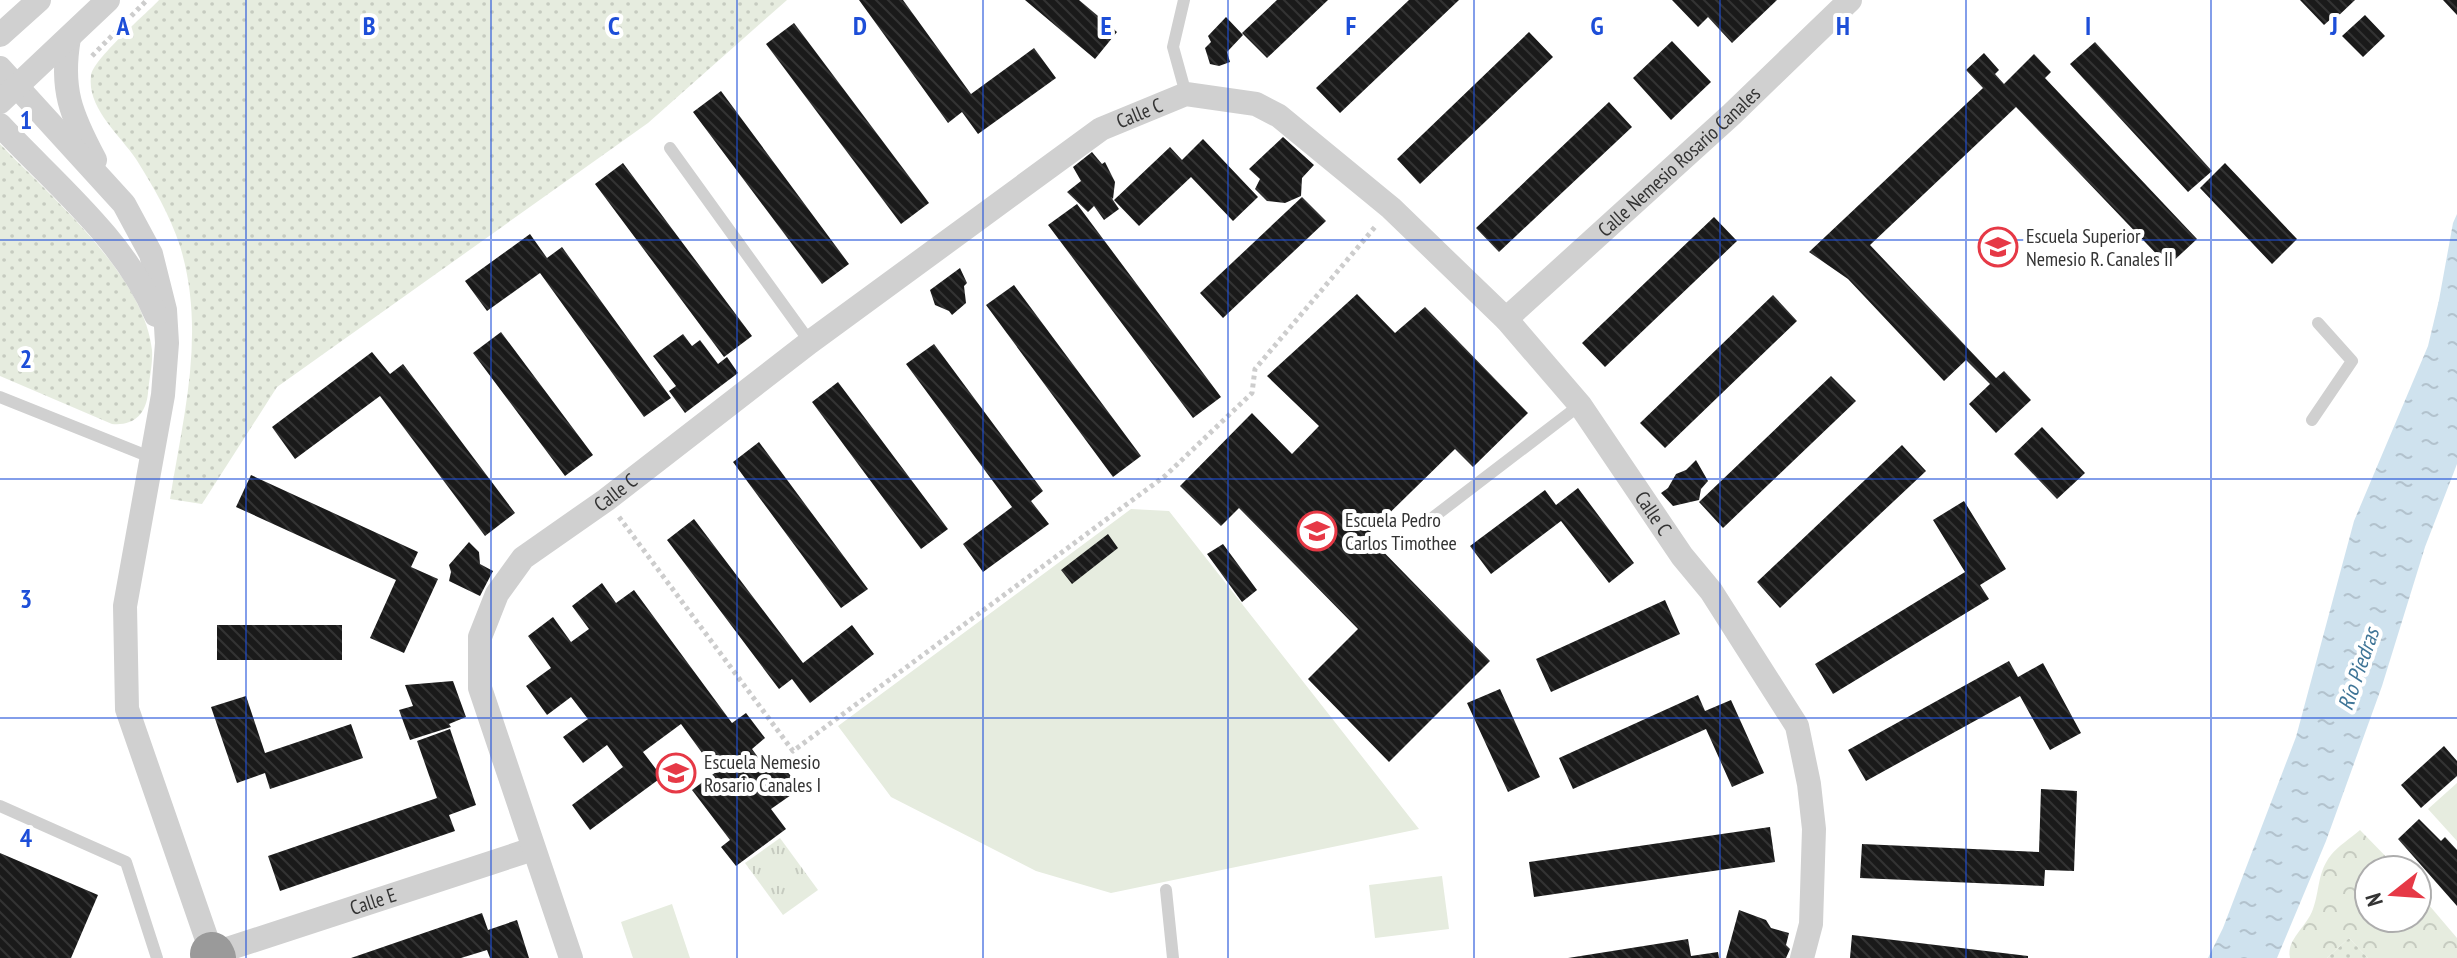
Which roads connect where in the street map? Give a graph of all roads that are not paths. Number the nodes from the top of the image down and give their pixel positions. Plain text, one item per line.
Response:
1 (39, 0) edge
2 (108, 0) edge
3 (1184, 0) edge
4 (1850, 0) edge
5 (0, 35) edge
6 (69, 38) junction
7 (0, 68) edge
8 (8, 94) edge
9 (1186, 94) junction
10 (0, 125) edge
11 (670, 148) dead end
12 (111, 190) junction
13 (1506, 319) junction
14 (2318, 323) dead end
15 (810, 342) junction
16 (167, 343) junction
17 (0, 397) edge
18 (1580, 405) junction
19 (2312, 420) dead end
20 (150, 457) junction
21 (1427, 522) dead end
22 (0, 806) edge
23 (533, 849) junction
24 (1166, 890) dead end
25 (213, 956) edge
26 (157, 958) edge
27 (571, 958) edge
28 (1173, 958) edge
29 (1802, 958) edge

1 - 5 street
2 - 6 street
3 - 9 lane
4 - 13 street, Calle Nemesio Rosario Canales
6 - 8 street
6 - 12 street
7 - 8 street
8 - 12 street
9 - 13 street, Calle C
9 - 15 street, Calle C
10 - 16 street
11 - 15 lane
12 - 16 street
13 - 18 street, Calle C
14 - 19 lane
15 - 23 street, Calle C
16 - 20 street
17 - 20 lane
18 - 21 lane
18 - 29 street, Calle C
20 - 25 street
22 - 26 lane
23 - 25 street, Calle E
23 - 27 street, Calle C
24 - 28 lane

